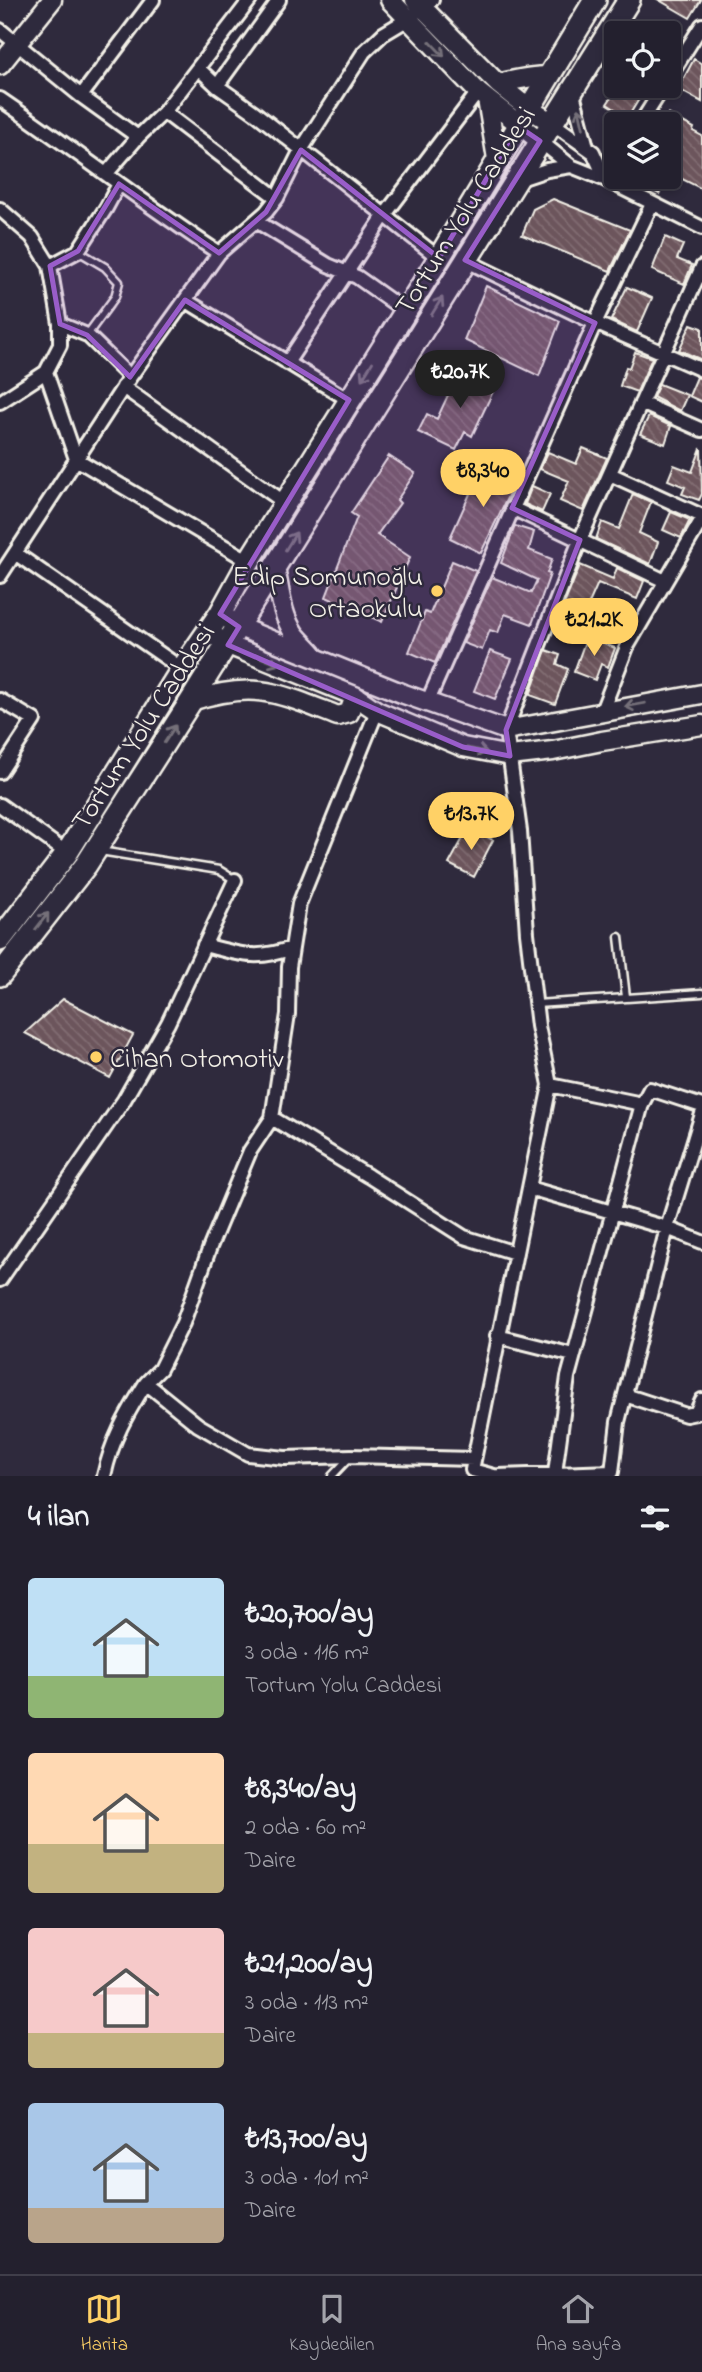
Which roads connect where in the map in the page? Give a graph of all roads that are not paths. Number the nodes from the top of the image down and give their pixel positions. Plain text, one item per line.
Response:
1 (52, 0) edge
2 (153, 0) edge
3 (250, 0) edge
4 (279, 0) edge
5 (390, 0) edge
6 (595, 0) edge
7 (629, 0) edge
8 (419, 7) edge
9 (702, 25) edge
10 (0, 30) edge
11 (16, 43) junction
12 (681, 58) edge
13 (0, 65) edge
14 (198, 68) junction
15 (548, 76) junction
16 (498, 84) junction
17 (217, 86) junction
18 (572, 90) junction
19 (482, 95) junction
20 (81, 96) junction
21 (0, 99) edge
22 (164, 112) junction
23 (523, 117) junction
24 (551, 122) junction
25 (138, 136) junction
26 (540, 142) junction
27 (587, 147) junction
28 (301, 150) junction
29 (497, 159) junction
30 (571, 166) junction
31 (106, 174) junction
32 (604, 176) edge
33 (604, 179) edge
34 (516, 181) junction
35 (119, 184) junction
36 (623, 189) edge
37 (276, 198) junction
38 (652, 204) junction
39 (0, 209) edge
40 (384, 215) junction
41 (256, 221) junction
42 (701, 225) edge
43 (78, 251) junction
44 (219, 253) junction
45 (439, 258) junction
46 (465, 260) junction
47 (50, 266) junction
48 (702, 267) edge
49 (346, 272) junction
50 (185, 300) junction
51 (405, 311) junction
52 (595, 323) junction
53 (60, 324) junction
54 (87, 335) junction
55 (664, 353) junction
56 (288, 363) junction
57 (702, 370) edge
58 (46, 372) junction
59 (126, 382) junction
60 (349, 400) junction
61 (0, 401) edge
62 (641, 403) junction
63 (702, 430) edge
64 (76, 459) junction
65 (610, 474) junction
66 (285, 503) junction
67 (512, 508) junction
68 (702, 517) edge
69 (580, 540) junction
70 (15, 553) junction
71 (249, 561) junction
72 (275, 568) junction
73 (0, 576) edge
74 (665, 581) junction
75 (220, 614) junction
76 (207, 632) junction
77 (233, 636) junction
78 (318, 659) junction
79 (182, 669) junction
80 (386, 687) junction
81 (702, 694) edge
82 (355, 696) junction
83 (0, 700) edge
84 (191, 701) junction
85 (427, 703) junction
86 (377, 711) junction
87 (602, 711) junction
88 (702, 726) edge
89 (506, 730) junction
90 (510, 756) junction
91 (0, 772) edge
92 (0, 805) edge
93 (95, 851) junction
94 (67, 853) junction
95 (235, 880) joint
96 (619, 937) dead end
97 (0, 940) edge
98 (204, 945) junction
99 (292, 948) junction
100 (0, 975) edge
101 (702, 993) edge
102 (626, 997) junction
103 (536, 1004) junction
104 (550, 1084) junction
105 (642, 1104) junction
106 (702, 1106) edge
107 (702, 1114) edge
108 (272, 1118) junction
109 (529, 1188) junction
110 (612, 1214) junction
111 (667, 1228) junction
112 (702, 1242) edge
113 (515, 1253) junction
114 (0, 1279) edge
115 (498, 1336) junction
116 (573, 1355) junction
117 (146, 1383) junction
118 (625, 1395) junction
119 (702, 1400) edge
120 (351, 1457) junction
121 (474, 1459) junction
122 (555, 1473) junction
123 (104, 1476) edge
124 (332, 1476) edge
125 (496, 1476) edge

1 - 11 main road
2 - 20 street
3 - 14 street
4 - 17 street
5 - 8 main road
6 - 15 highway, Tortum Yolu Caddesi
7 - 18 highway, Tortum Yolu Caddesi
8 - 16 main road
8 -> 19 main road
8 - 28 street
9 - 12 street
10 - 11 street
11 - 13 main road
11 - 20 street
14 - 17 street
14 - 22 street
15 - 16 main road
15 - 23 highway, Tortum Yolu Caddesi
16 - 23 main road
17 - 28 street
18 - 24 highway, Tortum Yolu Caddesi
27 -> 18 street
19 - 23 main road
19 - 29 main road
19 - 40 street
20 - 25 street
21 - 31 street
22 - 25 street
22 - 37 street
23 - 24 main road
23 - 26 main road
23 - 29 highway, Tortum Yolu Caddesi
24 - 26 highway, Tortum Yolu Caddesi
24 - 27 street
25 - 31 street
26 - 30 street
26 - 34 highway, Tortum Yolu Caddesi
27 - 32 street
28 - 37 street
28 - 40 street
29 - 45 highway, Tortum Yolu Caddesi
30 - 33 street
30 - 34 street
31 - 35 street
34 - 46 highway, Tortum Yolu Caddesi
35 - 43 street
35 - 44 street
36 - 38 street
37 - 41 street
38 - 42 street
38 - 52 street
39 - 47 street
40 - 45 street
40 - 49 street
41 - 44 street
41 - 49 street
43 - 47 street
43 - 54 lane
44 - 50 street
45 - 51 highway, Tortum Yolu Caddesi
46 - 52 street
72 -> 46 highway, Tortum Yolu Caddesi
47 - 53 street
48 - 55 street
49 - 51 street
49 - 56 street
50 - 56 street
50 - 59 street
51 -> 60 highway, Tortum Yolu Caddesi
52 - 55 street
52 - 67 street
53 - 54 street
53 - 58 street
54 - 59 street
55 - 57 street
55 - 62 street
56 - 60 street
58 - 61 street
58 - 64 street
59 - 64 street
59 - 66 street
60 - 66 highway, Tortum Yolu Caddesi
62 - 63 street
62 - 65 street
64 - 70 street
64 - 71 street
65 - 68 street
65 - 69 street
66 - 71 highway, Tortum Yolu Caddesi
67 - 69 street
67 - 85 street
68 - 74 street
69 - 74 street
69 - 89 street
70 - 73 street
70 - 79 street
71 - 75 highway, Tortum Yolu Caddesi
72 - 77 highway, Tortum Yolu Caddesi
72 - 78 main road
74 - 87 street
75 - 76 highway, Tortum Yolu Caddesi
75 - 77 main road
76 - 77 main road
76 - 79 highway, Tortum Yolu Caddesi
77 - 78 main road
77 -> 82 main road
77 - 84 highway, Tortum Yolu Caddesi
78 - 80 main road
79 - 94 highway, Tortum Yolu Caddesi
80 - 85 main road
80 - 86 lane
81 -> 87 main road
82 - 84 main road
82 - 86 main road
83 - 91 street
93 -> 84 highway, Tortum Yolu Caddesi
85 - 89 main road
86 -> 90 main road
86 - 99 street
87 - 89 main road
88 - 90 main road
89 - 90 street
90 - 103 street
92 - 94 street
93 - 95 lane
100 -> 93 highway, Tortum Yolu Caddesi
94 - 97 highway, Tortum Yolu Caddesi
95 - 98 street
96 - 102 lane
98 - 99 street
98 - 114 street
99 - 108 street
101 - 102 lane
102 - 103 lane
103 - 104 street
104 - 105 street
104 - 109 street
105 - 106 street
105 - 110 street
107 - 111 street
108 - 113 street
108 - 117 street
109 - 110 street
109 - 113 street
110 - 111 street
110 - 116 street
111 - 112 street
111 - 118 street
113 - 115 street
115 - 116 street
115 - 121 street
116 - 122 street
117 - 120 street
117 - 123 street
118 - 119 street
118 - 122 street
120 - 121 street
120 - 124 lane
121 - 125 street
122 - 125 street

